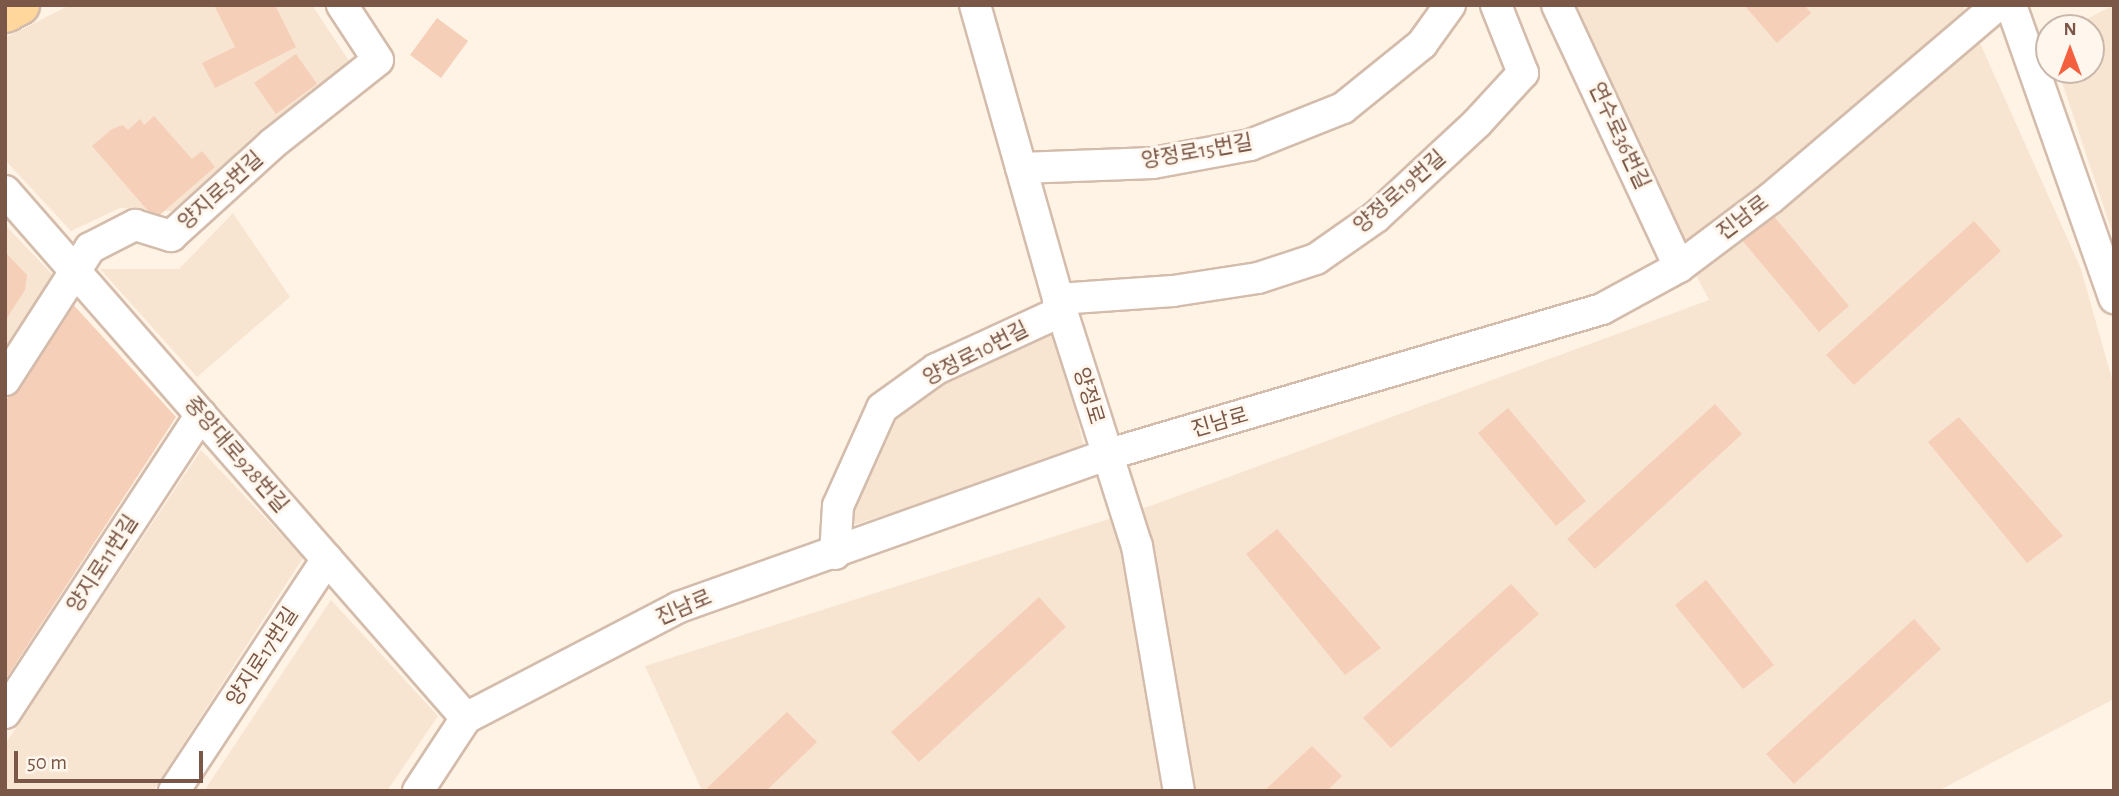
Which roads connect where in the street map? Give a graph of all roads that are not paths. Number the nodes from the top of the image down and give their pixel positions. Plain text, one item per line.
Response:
1 (20, 5) edge
2 (342, 5) edge
3 (975, 5) edge
4 (1450, 5) edge
5 (1496, 5) edge
6 (1557, 5) edge
7 (1998, 5) edge
8 (2011, 5) edge
9 (5, 13) edge
10 (1021, 168) junction
11 (5, 191) edge
12 (1679, 267) junction
13 (76, 272) junction
14 (2114, 299) edge
15 (1060, 305) junction
16 (5, 380) edge
17 (201, 415) junction
18 (1106, 455) junction
19 (835, 554) junction
20 (327, 559) junction
21 (5, 713) edge
22 (466, 718) junction
23 (174, 791) edge
24 (418, 791) edge
25 (1179, 791) edge

1 - 9 main road
2 - 13 street, 양지로5번길
3 - 10 street, 양정로
4 - 10 street, 양정로15번길
5 - 15 street, 양정로19번길
6 - 12 street, 연수로36번길
7 - 12 street, 진남로
8 - 14 street
10 - 15 street, 양정로
11 - 13 street, 중앙대로928번길
12 - 18 street, 진남로
13 - 16 street, 양지로5번길
13 - 17 street, 중앙대로928번길
15 - 18 street, 양정로
15 - 19 street, 양정로10번길
17 - 20 street, 중앙대로928번길
17 - 21 street, 양지로11번길
18 - 19 street, 진남로
18 - 25 street, 양정로
19 - 22 street, 진남로
20 - 22 street, 중앙대로928번길
20 - 23 street, 양지로17번길
22 - 24 street, 진남로

